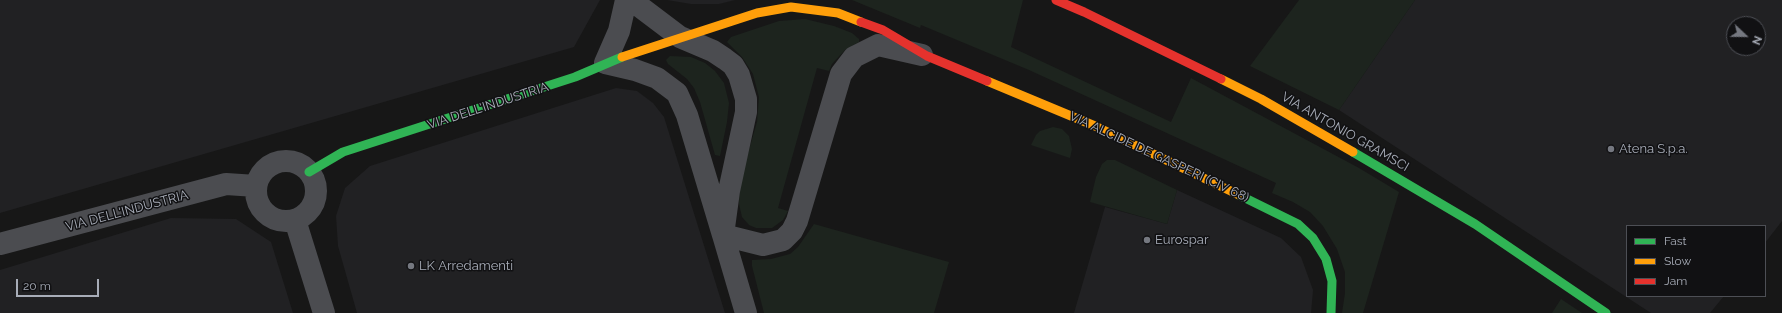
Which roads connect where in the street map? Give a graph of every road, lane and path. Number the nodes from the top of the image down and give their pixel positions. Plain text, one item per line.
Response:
1 (626, 0) edge
2 (631, 0) edge
3 (1056, 0) edge
4 (680, 37) junction
5 (927, 56) junction
6 (605, 63) junction
7 (309, 172) junction
8 (256, 186) junction
9 (295, 220) junction
10 (723, 235) junction
11 (0, 244) edge
12 (324, 313) edge
13 (746, 313) edge
14 (1331, 313) edge
15 (1606, 313) edge

1 - 6 street
2 - 4 street
3 - 15 street, VIA ANTONIO GRAMSCI
4 - 5 street, VIA ALCIDE DE GASPERI (CIV 68)
4 - 6 street, VIA ALCIDE DE GASPERI (CIV 68)
4 - 10 street
5 - 10 street, VIA ALCIDE DE GASPERI (CIV 68)
5 - 14 street, VIA ALCIDE DE GASPERI (CIV 68)
6 - 7 street, VIA DELL'INDUSTRIA
6 - 10 street
7 - 8 street
7 - 9 street
8 - 9 street
8 - 11 street, VIA DELL'INDUSTRIA
9 - 12 street
10 - 13 street

